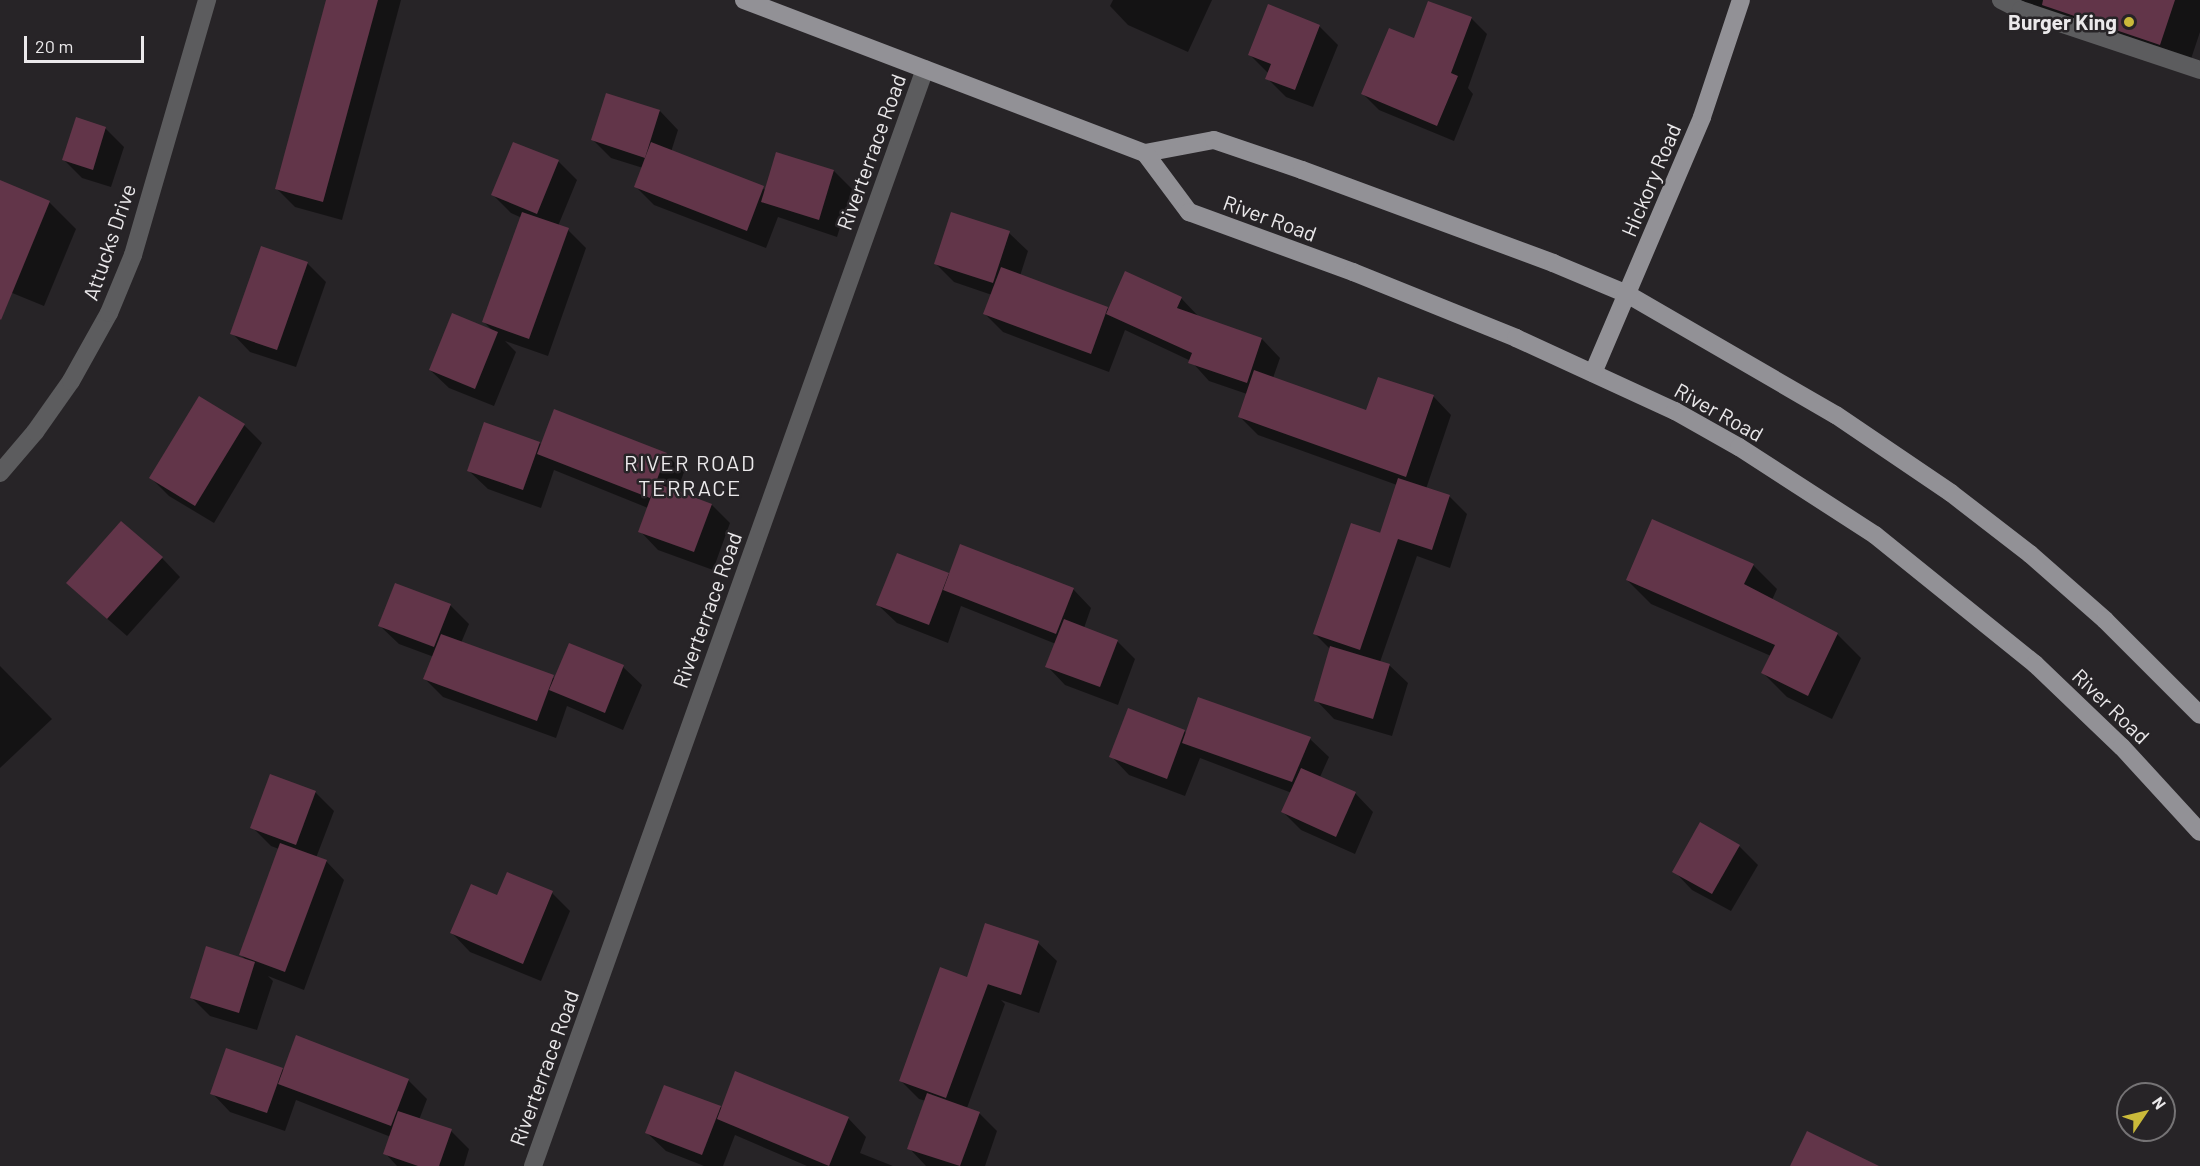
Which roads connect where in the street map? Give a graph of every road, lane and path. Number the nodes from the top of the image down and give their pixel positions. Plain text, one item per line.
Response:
1 (207, 0) edge
2 (744, 0) edge
3 (1741, 0) edge
4 (2001, 0) edge
5 (925, 69) junction
6 (2200, 70) edge
7 (1145, 153) junction
8 (1627, 294) junction
9 (1593, 373) junction
10 (0, 473) edge
11 (2200, 715) edge
12 (2200, 832) edge
13 (533, 1166) edge

1 - 10 street, Attucks Drive
2 - 5 main road
3 - 8 main road, Hickory Road
4 - 6 street
5 - 7 main road
5 - 13 street, Riverterrace Road
7 - 8 main road
7 - 9 main road, River Road
8 - 9 main road, Hickory Road
8 - 11 main road
9 - 12 main road, River Road

